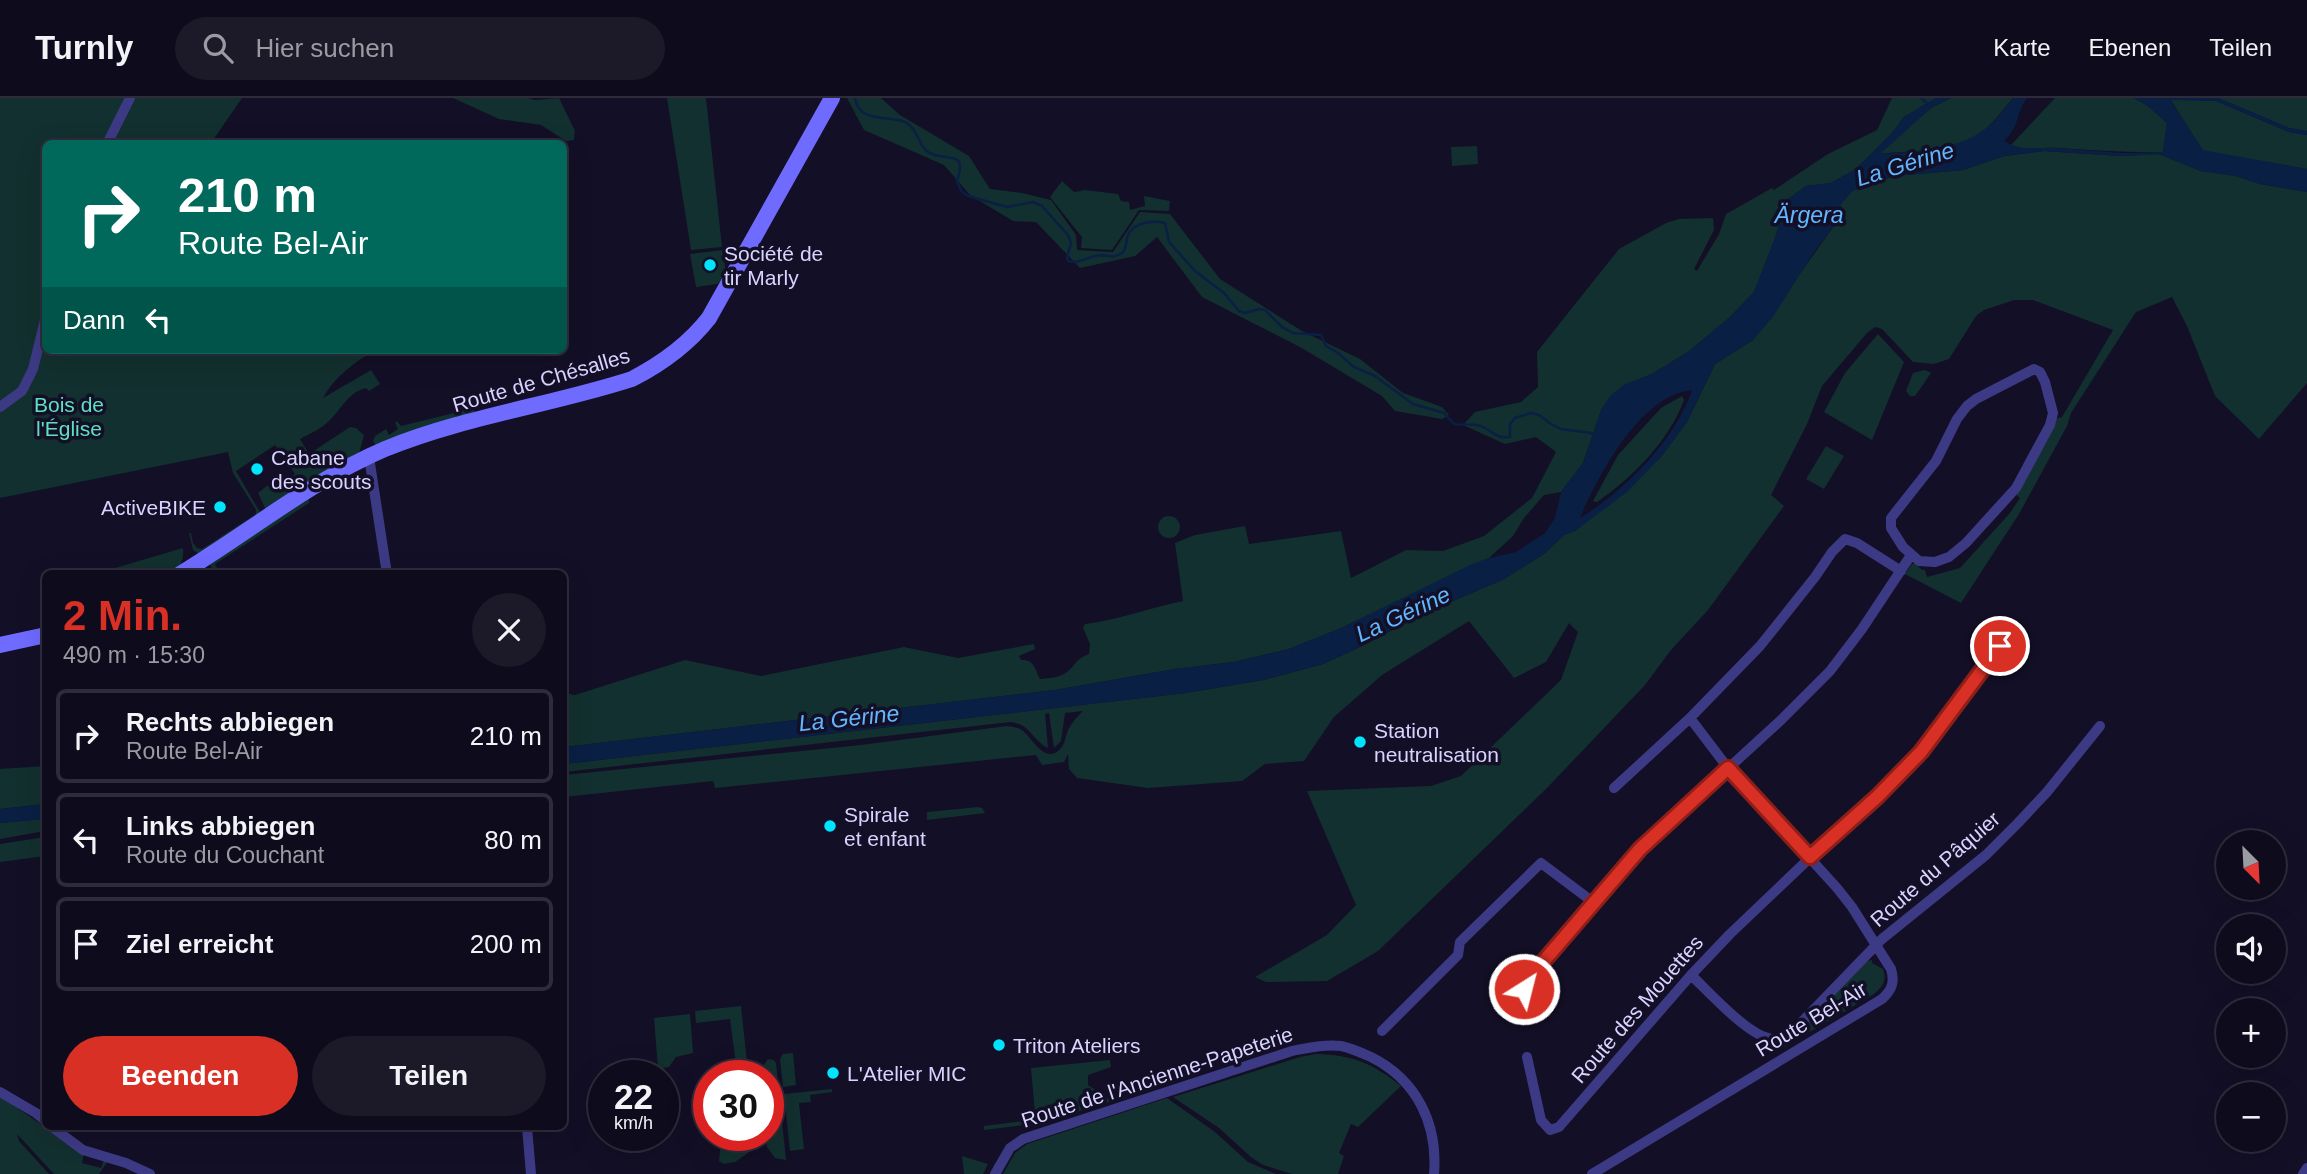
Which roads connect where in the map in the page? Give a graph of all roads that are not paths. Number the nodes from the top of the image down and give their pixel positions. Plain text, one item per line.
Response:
1 (130, 98) edge
2 (832, 98) edge
3 (109, 140) edge
4 (42, 332) edge
5 (0, 407) edge
6 (369, 457) junction
7 (1911, 555) junction
8 (191, 570) edge
9 (386, 570) edge
10 (1900, 571) junction
11 (42, 636) edge
12 (0, 645) edge
13 (2000, 646) dead end
14 (1690, 718) junction
15 (2100, 726) dead end
16 (1728, 768) junction
17 (1614, 788) dead end
18 (1810, 857) junction
19 (1593, 902) junction
20 (1876, 946) junction
21 (1691, 975) junction
22 (1515, 999) dead end
23 (1382, 1031) dead end
24 (1527, 1057) dead end
25 (0, 1092) edge
26 (42, 1118) edge
27 (56, 1130) edge
28 (527, 1130) edge
29 (2307, 1168) edge
30 (150, 1174) edge
31 (531, 1174) edge
32 (995, 1174) edge
33 (1434, 1174) edge
34 (1592, 1174) edge
35 (2302, 1174) edge

1 - 3 street
2 - 6 street, Route de Chésalles
4 - 5 street
6 - 8 street, Route de Chésalles
6 - 9 street
7 - 7 street
7 - 10 street
10 - 14 street
10 - 16 street
11 - 12 street
13 - 18 street, Route des Mouettes
14 - 16 street, Route Bel-Air
14 - 17 street
15 - 20 street, Route du Pâquier
16 - 18 street, Route Bel-Air
16 - 19 street
18 - 20 street, Route Bel-Air
18 - 21 street, Route des Mouettes
19 - 22 street
19 - 23 street
20 - 21 street, Route du Pâquier
20 - 34 street, Route Bel-Air
21 - 24 street, Route des Mouettes
25 - 26 street
27 - 30 street
28 - 31 street
29 - 35 street
32 - 33 street, Route de l'Ancienne-Papeterie

